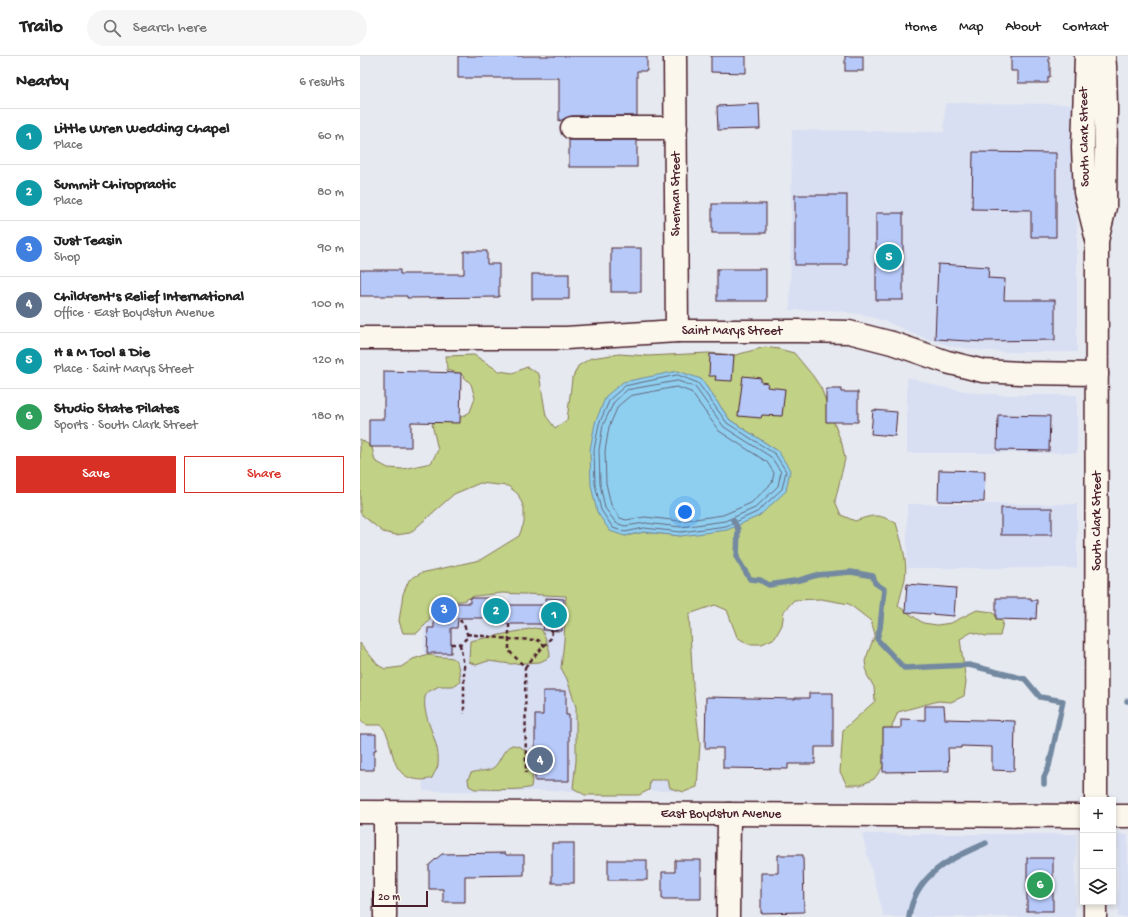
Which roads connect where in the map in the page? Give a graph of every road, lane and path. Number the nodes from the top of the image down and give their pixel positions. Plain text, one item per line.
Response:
1 (675, 56) edge
2 (1086, 56) edge
3 (1104, 56) edge
4 (572, 128) dead end
5 (676, 128) junction
6 (1098, 241) junction
7 (677, 332) junction
8 (360, 338) edge
9 (1098, 374) junction
10 (458, 621) dead end
11 (509, 624) dead end
12 (552, 631) dead end
13 (467, 634) junction
14 (509, 639) junction
15 (451, 644) dead end
16 (460, 644) junction
17 (545, 646) junction
18 (526, 669) junction
19 (464, 714) dead end
20 (526, 773) dead end
21 (1096, 797) edge
22 (360, 812) edge
23 (385, 812) junction
24 (729, 814) junction
25 (1080, 816) edge
26 (1116, 816) edge
27 (1128, 816) edge
28 (1095, 905) edge
29 (385, 917) edge
30 (728, 917) edge
31 (1095, 917) edge

1 - 5 street, Sherman Street
2 - 6 street, South Clark Street
3 - 6 street, South Clark Street
4 - 5 street
5 - 7 street, Sherman Street
6 - 9 street, South Clark Street
7 - 8 street, Saint Marys Street
7 - 9 street, Saint Marys Street
9 - 21 street, South Clark Street
10 - 13 path
11 - 14 path
12 - 17 path
13 - 14 path
13 - 16 path
14 - 17 path
14 - 18 path
15 - 16 path
16 - 19 path
17 - 18 path
18 - 20 path
22 - 23 street, East Boydstun Avenue
23 - 24 street, East Boydstun Avenue
23 - 29 street
24 - 25 street, East Boydstun Avenue
24 - 30 street
26 - 27 street
28 - 31 street

